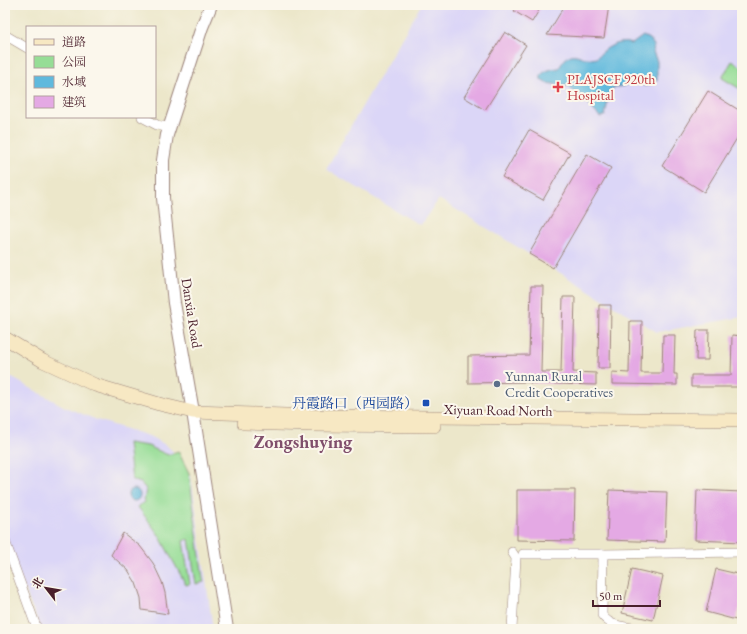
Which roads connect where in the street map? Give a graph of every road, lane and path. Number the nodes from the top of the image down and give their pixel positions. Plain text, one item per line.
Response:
1 (211, 5) edge
2 (5, 34) edge
3 (26, 47) edge
4 (144, 118) edge
5 (170, 128) junction
6 (5, 338) edge
7 (5, 349) edge
8 (193, 416) junction
9 (742, 420) edge
10 (742, 429) edge
11 (5, 541) edge
12 (512, 552) dead end
13 (742, 552) edge
14 (523, 554) dead end
15 (603, 554) junction
16 (37, 629) edge
17 (227, 629) edge
18 (512, 629) edge
19 (642, 629) edge

1 - 5 street, Danxia Road
2 - 3 street
4 - 5 street
5 - 8 street, Danxia Road
6 - 8 main road, Xiyuan Road North
7 - 8 main road, Xiyuan Road North
8 - 9 main road, Xiyuan Road North
8 - 10 main road, Xiyuan Road North
8 - 17 street, Danxia Road
11 - 16 street
12 - 18 street
13 - 15 street
14 - 15 street
15 - 19 street

